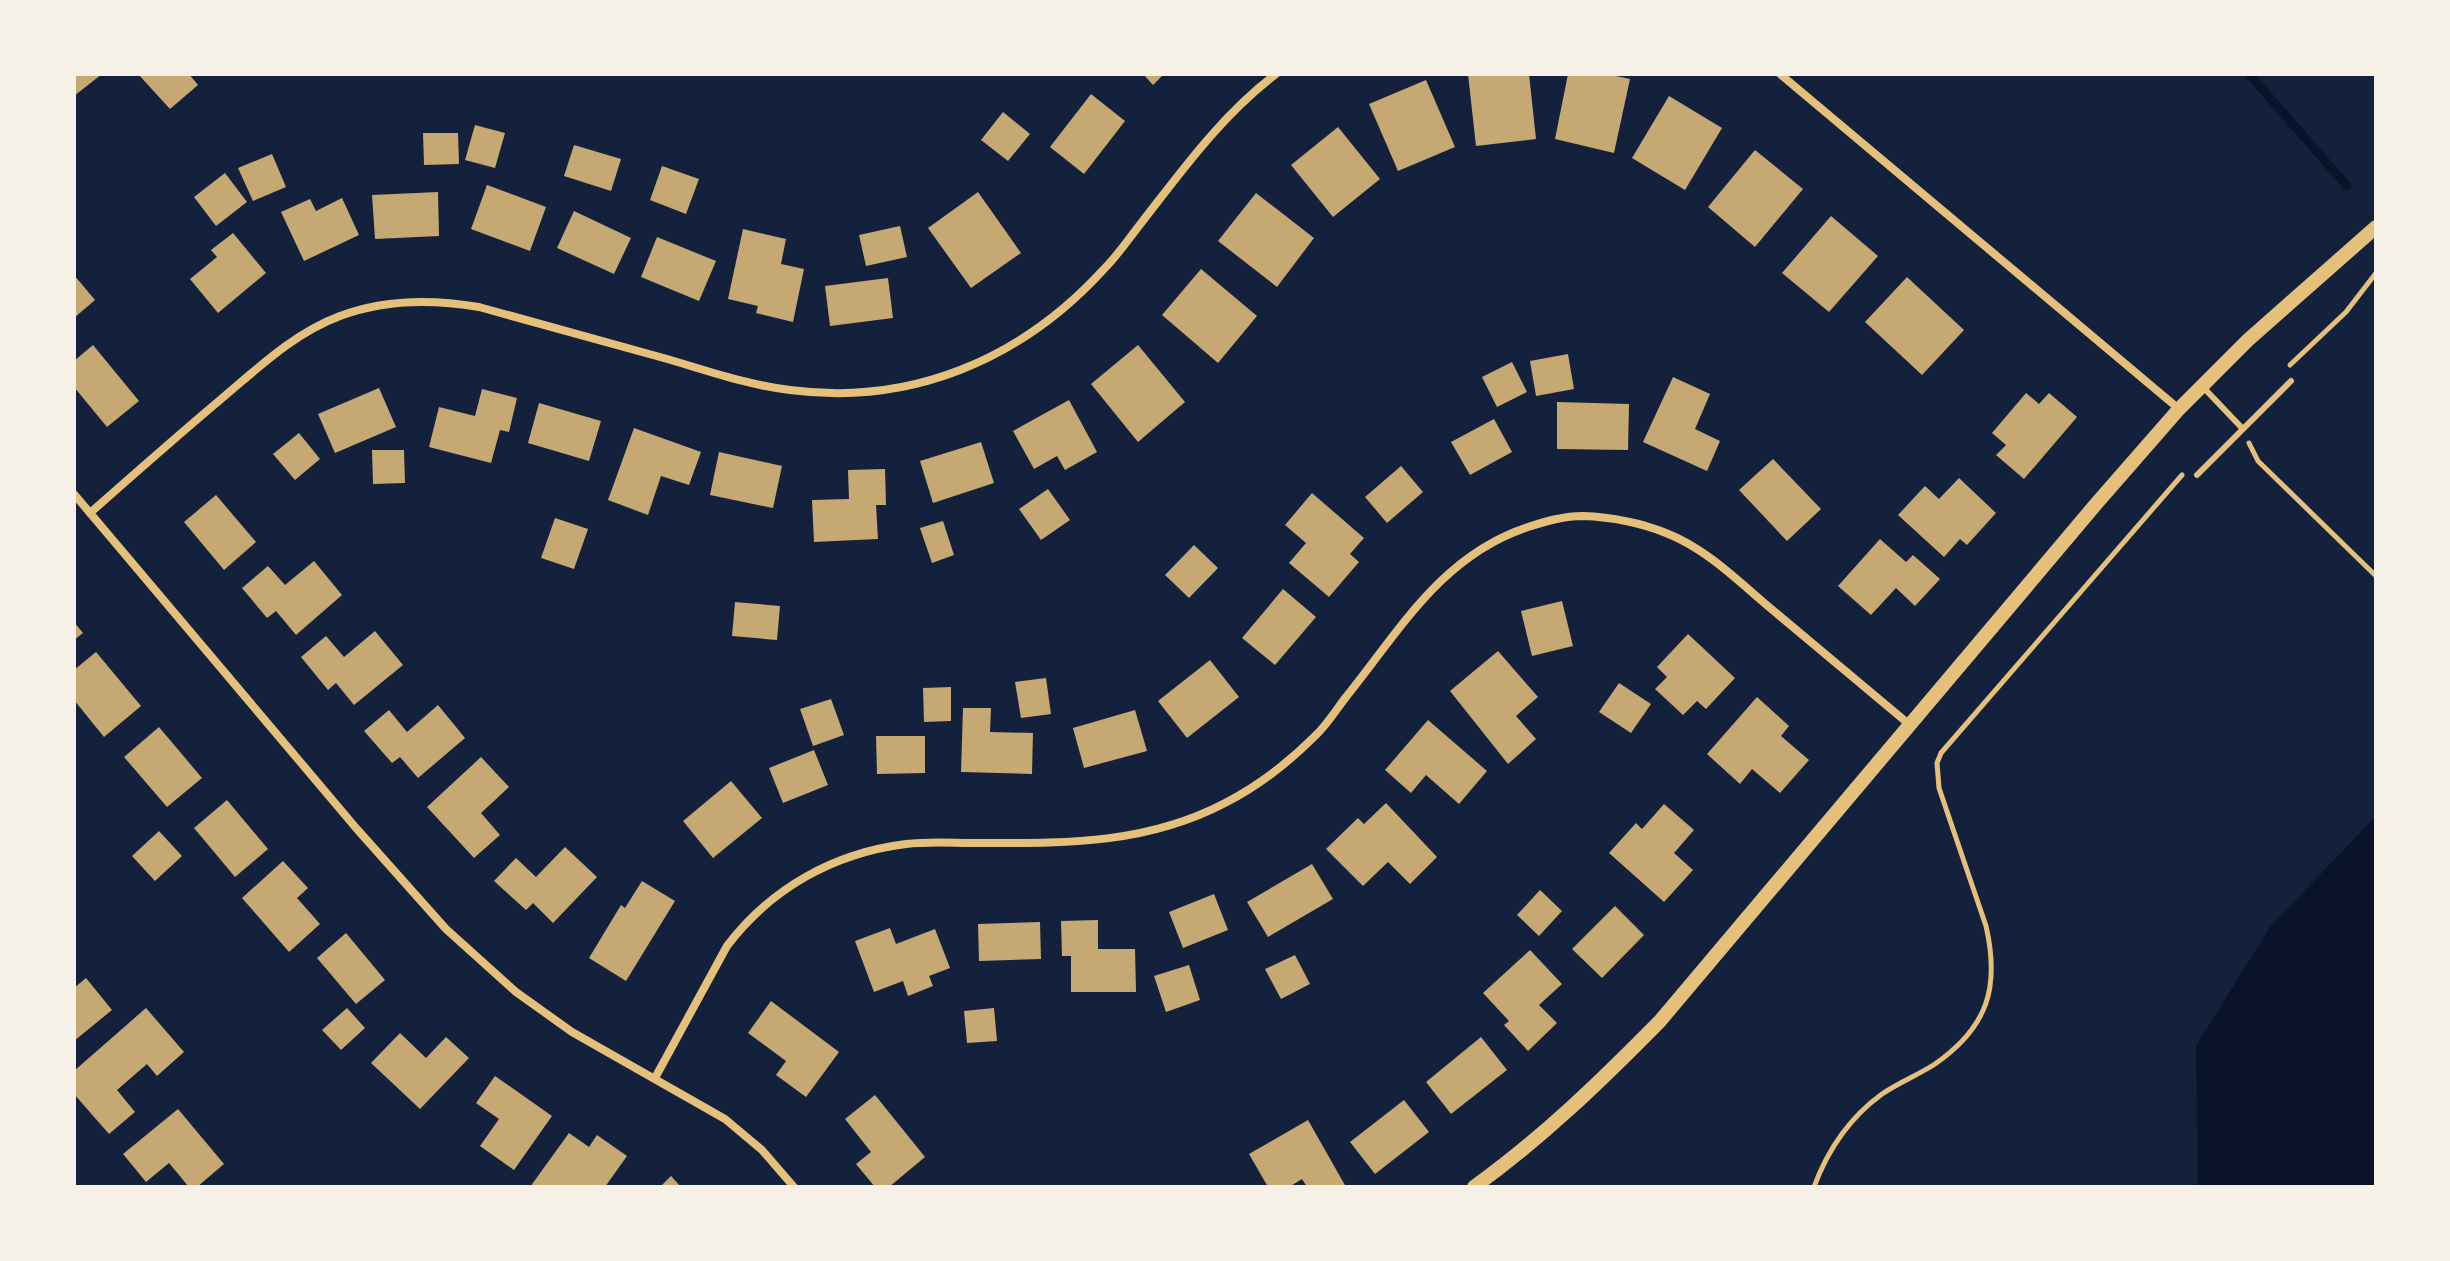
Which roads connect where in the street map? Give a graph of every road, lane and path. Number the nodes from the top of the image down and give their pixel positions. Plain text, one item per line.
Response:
1 (1276, 74) edge
2 (1780, 74) edge
3 (2376, 227) edge
4 (2376, 273) edge
5 (2289, 365) dead end
6 (2291, 381) dead end
7 (2202, 386) junction
8 (2179, 409) junction
9 (2242, 428) junction
10 (2184, 472) dead end
11 (2197, 475) dead end
12 (74, 494) edge
13 (90, 513) junction
14 (2376, 576) edge
15 (1910, 725) junction
16 (655, 1078) junction
17 (794, 1187) edge
18 (1474, 1187) edge
19 (1814, 1187) edge

1 - 13 street
2 - 8 street
3 - 7 street
4 - 5 path
6 - 9 lane
7 - 8 street
7 - 9 lane
8 - 15 street
9 - 11 lane
9 - 14 path
10 - 19 path
12 - 13 street
13 - 16 street
15 - 16 street
15 - 18 street
16 - 17 street

